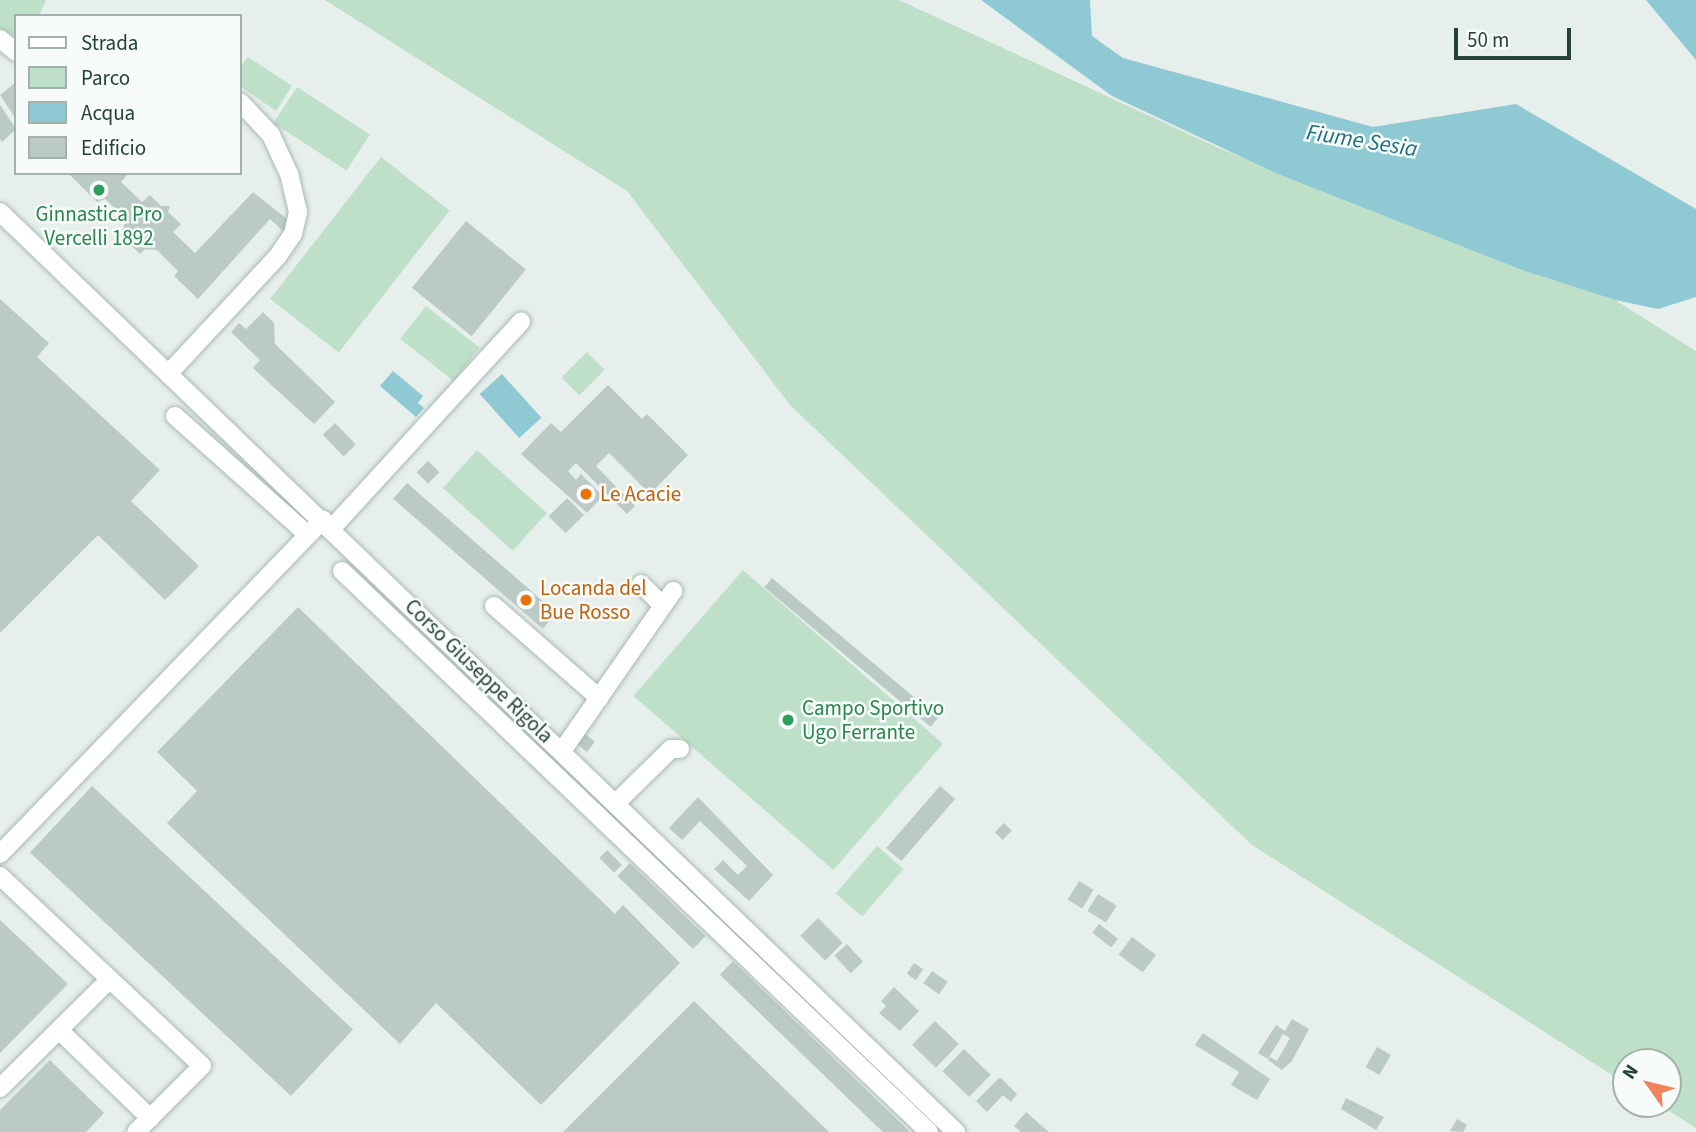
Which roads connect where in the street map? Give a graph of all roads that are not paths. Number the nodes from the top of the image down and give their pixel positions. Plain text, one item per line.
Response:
1 (0, 39) edge
2 (14, 50) edge
3 (242, 104) edge
4 (0, 212) edge
5 (521, 322) dead end
6 (169, 373) junction
7 (175, 416) dead end
8 (328, 524) junction
9 (308, 535) junction
10 (342, 572) dead end
11 (641, 584) dead end
12 (494, 606) dead end
13 (599, 698) junction
14 (680, 749) dead end
15 (562, 751) junction
16 (617, 803) junction
17 (0, 854) edge
18 (0, 876) edge
19 (109, 980) junction
20 (59, 1030) junction
21 (0, 1088) edge
22 (150, 1118) junction
23 (136, 1132) edge
24 (929, 1132) edge
25 (957, 1132) edge

1 - 2 street
3 - 6 street
4 - 6 street, Corso Giuseppe Rigola
5 - 8 street
6 - 8 street, Corso Giuseppe Rigola
7 - 9 street
8 - 9 street
8 - 15 street, Corso Giuseppe Rigola
9 - 17 street
10 - 24 street
11 - 13 street
12 - 13 street
13 - 15 street
14 - 16 street
15 - 16 street, Corso Giuseppe Rigola
16 - 25 street, Corso Giuseppe Rigola
18 - 19 street
19 - 20 street
19 - 22 street
20 - 21 street
20 - 22 street
22 - 23 street

